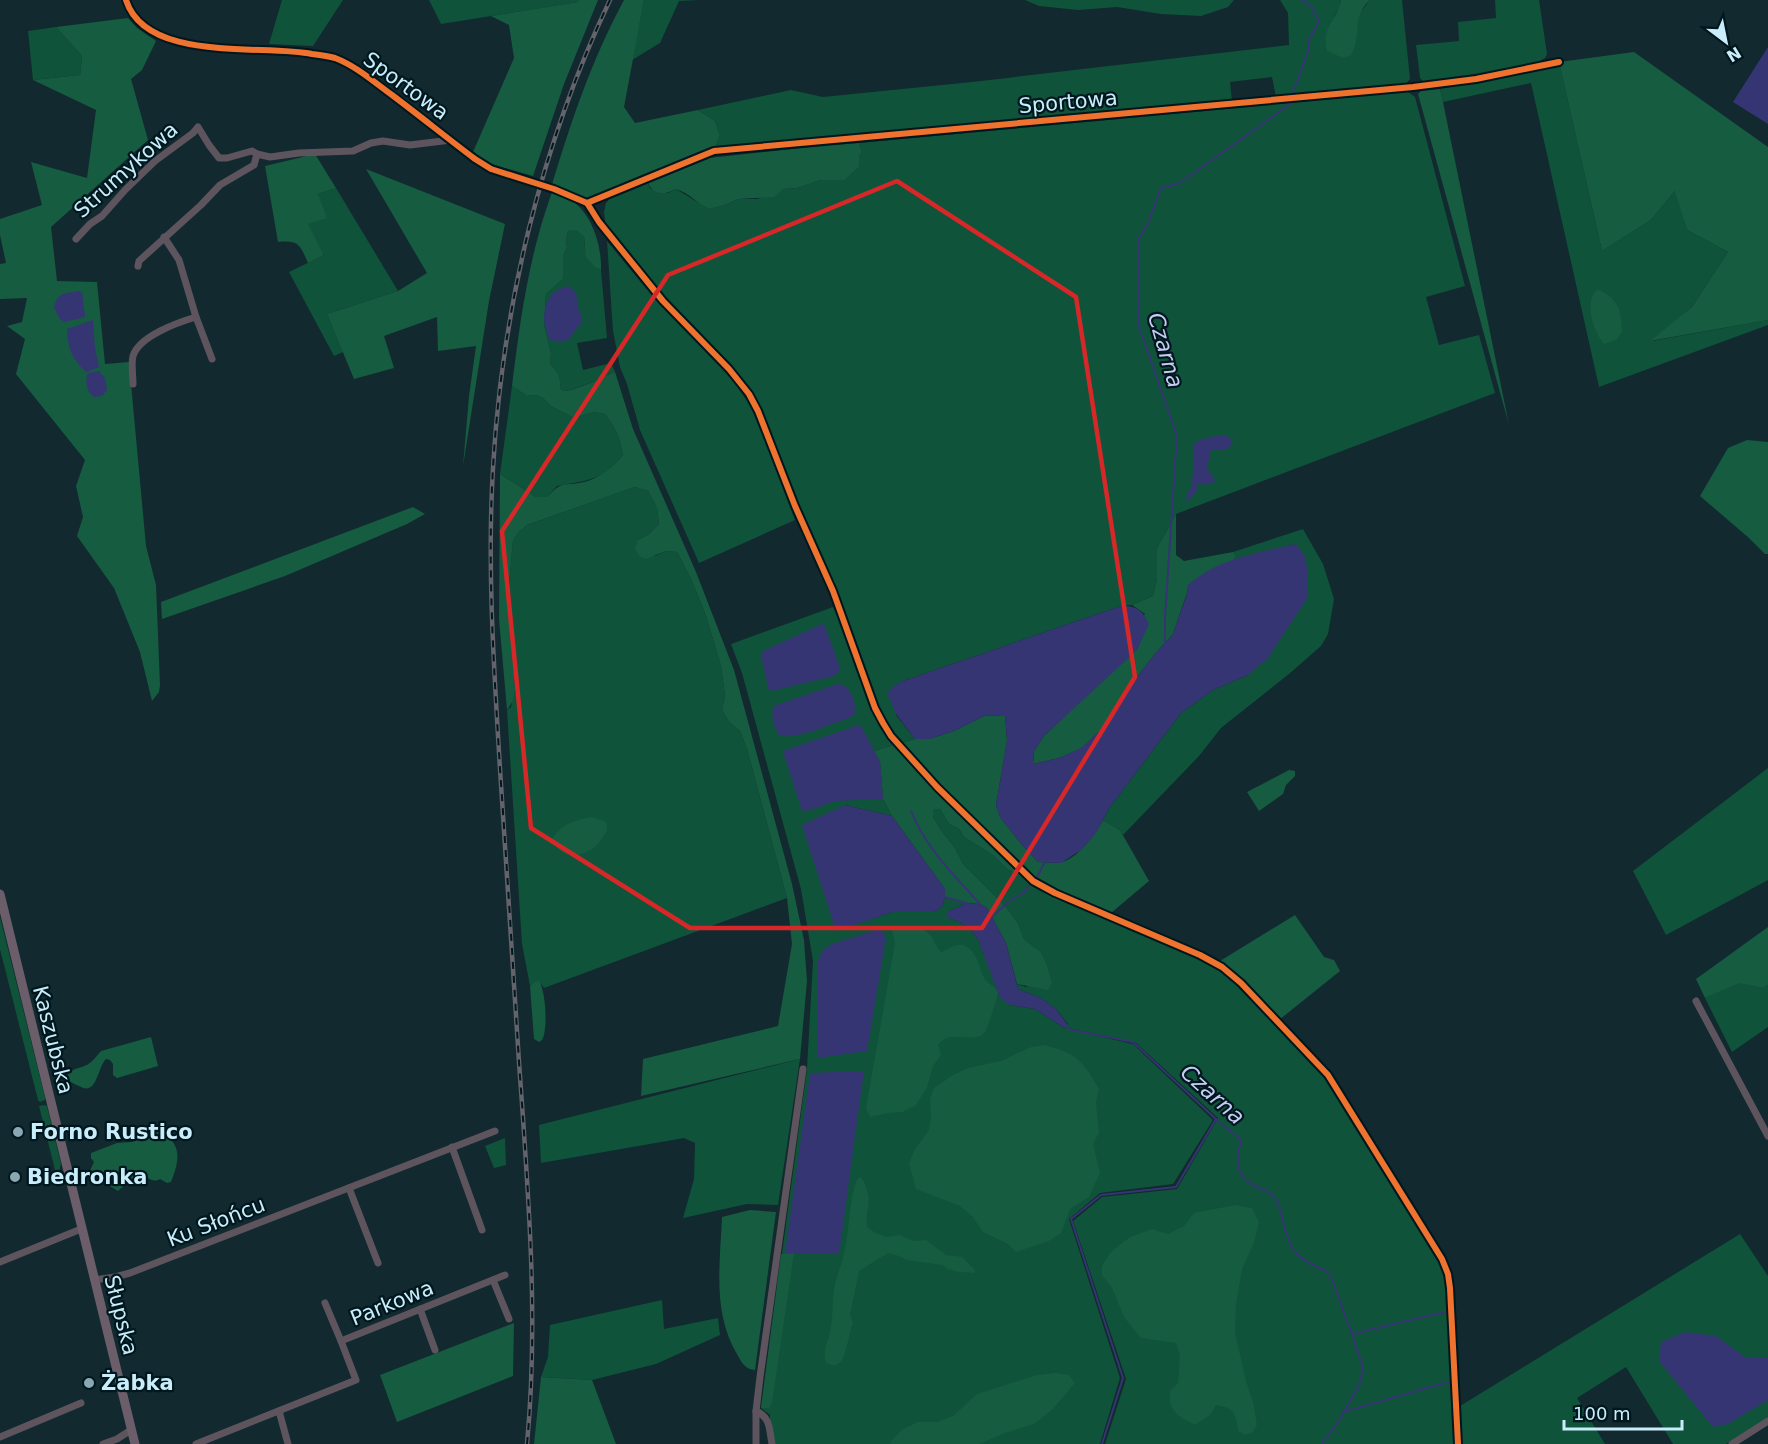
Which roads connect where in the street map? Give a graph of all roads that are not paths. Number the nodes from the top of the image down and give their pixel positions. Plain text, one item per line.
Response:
1 (126, 0) edge
2 (1559, 62) dead end
3 (451, 140) junction
4 (257, 154) junction
5 (529, 182) tunnel mouth
6 (555, 189) tunnel mouth
7 (587, 203) junction
8 (165, 237) junction
9 (76, 239) dead end
10 (138, 266) dead end
11 (196, 317) junction
12 (212, 359) dead end
13 (133, 384) dead end
14 (0, 894) edge
15 (1696, 1001) dead end
16 (803, 1069) dead end
17 (495, 1131) dead end
18 (1768, 1136) edge
19 (452, 1147) junction
20 (349, 1188) junction
21 (81, 1229) junction
22 (482, 1230) dead end
23 (0, 1262) edge
24 (378, 1263) dead end
25 (505, 1275) dead end
26 (94, 1280) junction
27 (493, 1280) junction
28 (325, 1303) dead end
29 (420, 1310) junction
30 (509, 1319) dead end
31 (341, 1341) junction
32 (435, 1350) dead end
33 (81, 1403) dead end
34 (279, 1411) junction
35 (756, 1411) junction
36 (1768, 1421) edge
37 (131, 1430) junction
38 (0, 1437) edge
39 (103, 1444) edge
40 (135, 1444) edge
41 (197, 1444) edge
42 (288, 1444) edge
43 (756, 1444) edge
44 (772, 1444) edge
45 (1458, 1444) edge
46 (1732, 1444) edge

1 - 3 street, Sportowa
2 - 7 street, Sportowa
3 - 4 street
3 - 5 street, Sportowa
4 - 8 street
4 - 9 street, Strumykowa
6 - 7 street
7 - 45 street
8 - 10 street
8 - 11 street
11 - 12 street
11 - 13 street
14 - 21 main road, Kaszubska
15 - 18 street
16 - 35 street
17 - 19 street, Ku Słońcu
19 - 20 street, Ku Słońcu
19 - 22 street
20 - 24 street
20 - 26 street, Ku Słońcu
21 - 23 street
21 - 26 main road, Słupska
25 - 27 street, Parkowa
26 - 37 main road, Słupska
27 - 29 street, Parkowa
27 - 30 street
28 - 31 street
29 - 31 street, Parkowa
29 - 32 street
31 - 34 street, Parkowa
33 - 38 street
34 - 41 street, Parkowa
34 - 42 street
35 - 43 street
35 - 44 street
36 - 46 street
37 - 39 street
37 - 40 main road, Słupska

